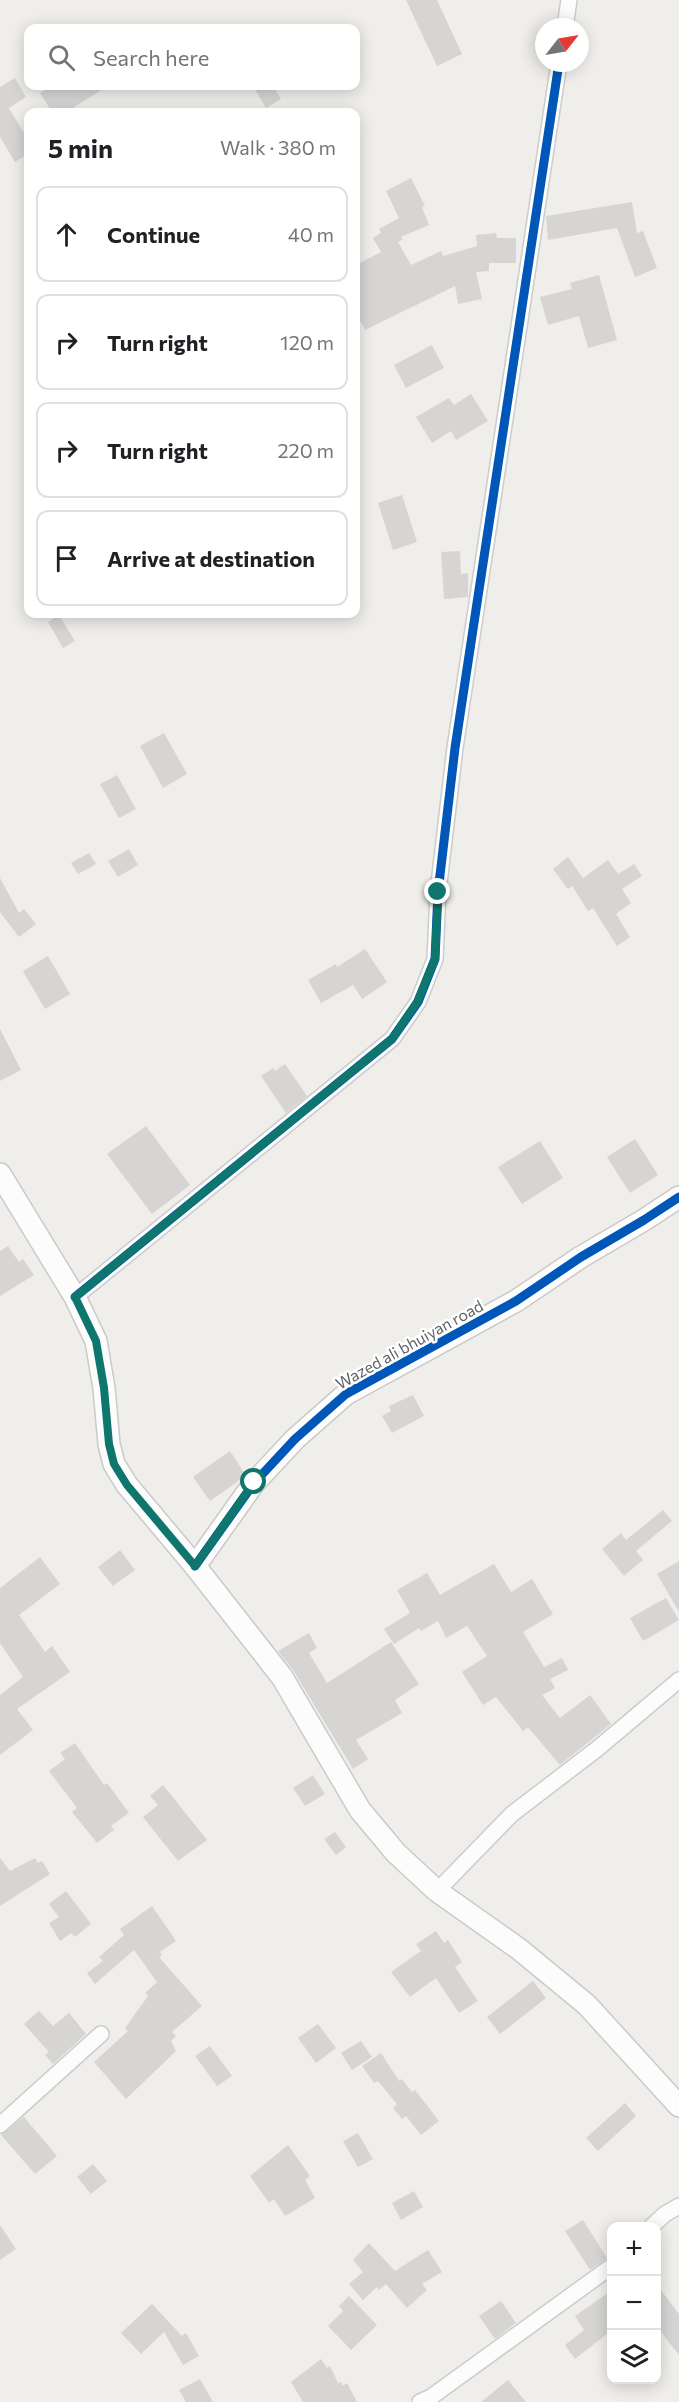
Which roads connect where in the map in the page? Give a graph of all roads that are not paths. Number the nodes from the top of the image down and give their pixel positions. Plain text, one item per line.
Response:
1 (569, 0) edge
2 (566, 18) edge
3 (558, 72) edge
4 (0, 1174) edge
5 (679, 1197) edge
6 (75, 1297) junction
7 (195, 1566) junction
8 (679, 1680) edge
9 (437, 1891) junction
10 (101, 2034) dead end
11 (679, 2106) edge
12 (0, 2125) edge
13 (679, 2206) edge
14 (656, 2222) edge
15 (607, 2270) edge
16 (420, 2402) edge

1 - 2 street
3 - 6 street
4 - 6 main road
5 - 7 main road, Wazed ali bhuiyan road
6 - 7 main road
7 - 9 main road
8 - 9 street
9 - 11 main road
10 - 12 street
13 - 14 street
15 - 16 street

